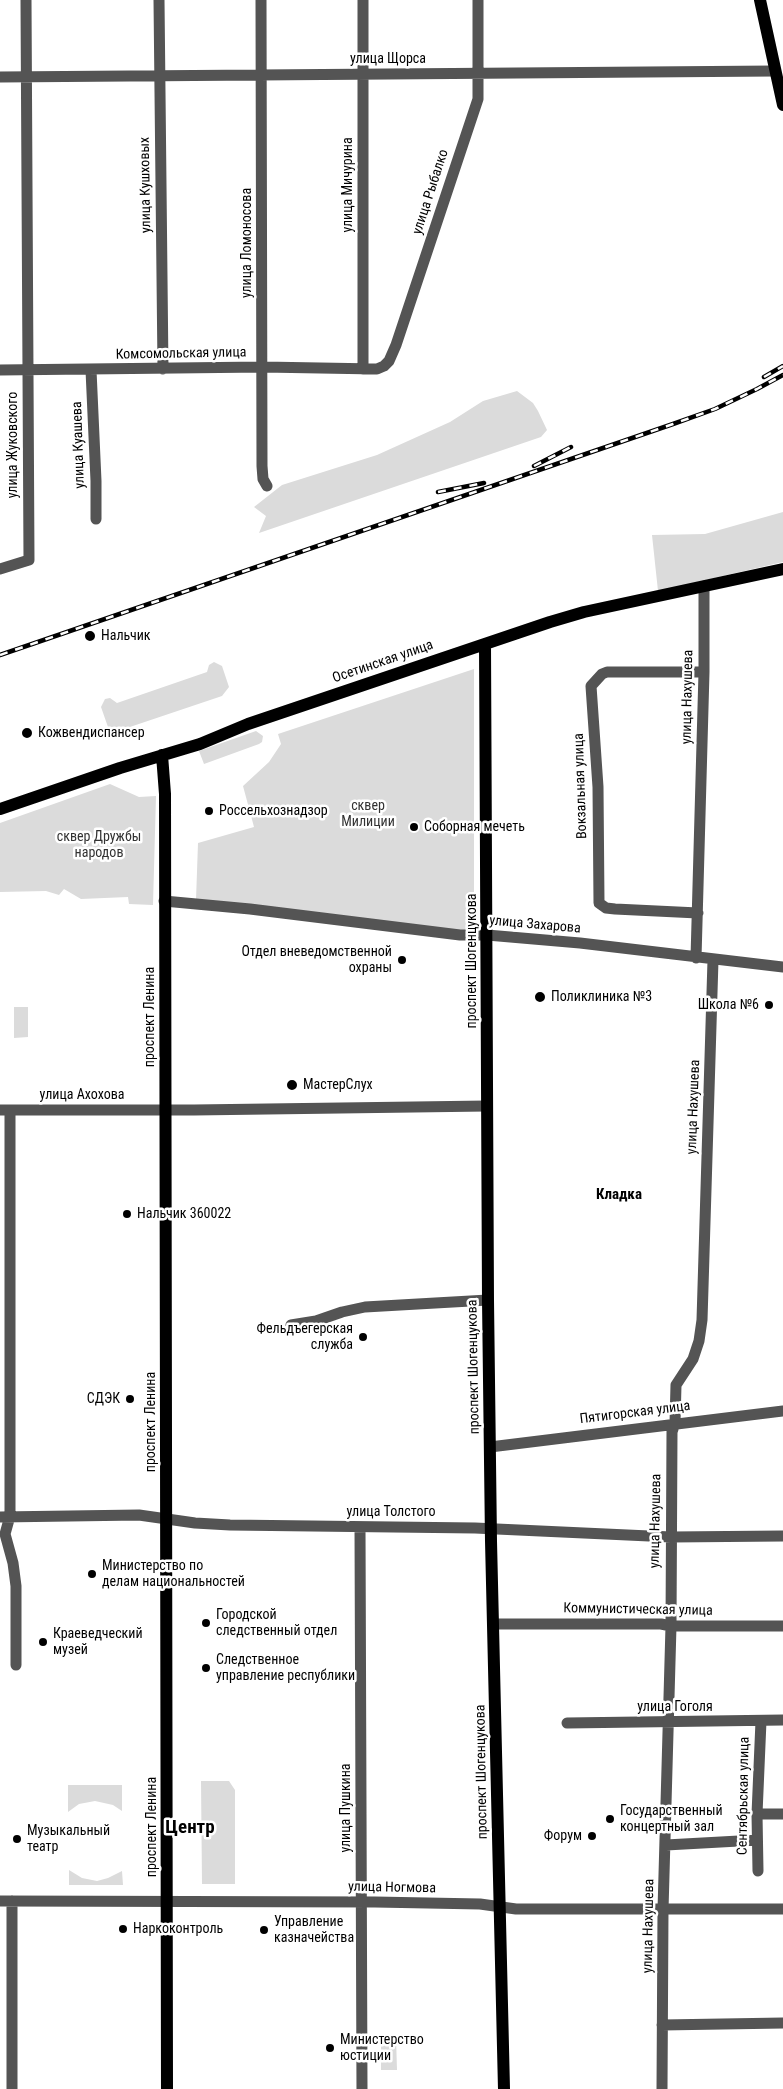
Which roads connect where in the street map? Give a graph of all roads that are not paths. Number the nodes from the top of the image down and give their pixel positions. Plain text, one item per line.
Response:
1 (26, 0) edge
2 (159, 0) edge
3 (261, 0) edge
4 (362, 0) edge
5 (478, 0) edge
6 (760, 0) edge
7 (775, 71) junction
8 (363, 74) junction
9 (478, 74) junction
10 (261, 75) junction
11 (26, 76) junction
12 (159, 76) junction
13 (0, 77) edge
14 (783, 105) edge
15 (263, 367) junction
16 (163, 369) junction
17 (364, 369) junction
18 (0, 370) edge
19 (27, 370) junction
20 (91, 370) junction
21 (266, 486) dead end
22 (96, 519) dead end
23 (783, 568) edge
24 (0, 570) edge
25 (704, 586) junction
26 (485, 644) junction
27 (704, 672) junction
28 (162, 755) junction
29 (0, 809) edge
30 (164, 901) junction
31 (698, 912) junction
32 (487, 935) junction
33 (696, 958) junction
34 (714, 960) junction
35 (783, 967) edge
36 (487, 1106) junction
37 (165, 1109) junction
38 (5, 1110) edge
39 (488, 1300) junction
40 (291, 1325) dead end
41 (783, 1411) edge
42 (675, 1423) junction
43 (490, 1447) junction
44 (5, 1517) edge
45 (166, 1519) junction
46 (360, 1527) junction
47 (491, 1529) junction
48 (783, 1536) edge
49 (671, 1537) junction
50 (494, 1624) junction
51 (670, 1626) junction
52 (783, 1626) edge
53 (16, 1665) dead end
54 (783, 1720) edge
55 (761, 1721) junction
56 (567, 1723) dead end
57 (669, 1723) junction
58 (757, 1814) junction
59 (783, 1814) edge
60 (757, 1840) junction
61 (666, 1845) junction
62 (758, 1871) dead end
63 (0, 1901) edge
64 (12, 1901) junction
65 (167, 1902) junction
66 (361, 1902) junction
67 (500, 1907) junction
68 (783, 1909) edge
69 (663, 1910) junction
70 (783, 2022) edge
71 (662, 2025) junction
72 (12, 2089) edge
73 (167, 2089) edge
74 (362, 2089) edge
75 (504, 2089) edge
76 (662, 2089) edge

1 - 11 street, улица Жуковского
2 - 12 street, улица Кушховых
3 - 10 street, улица Ломоносова
4 - 8 street, улица Мичурина
5 - 9 street, улица Рыбалко
6 - 7 main road
7 - 9 street, улица Щорса
7 - 14 main road
8 - 9 street, улица Щорса
8 - 10 street, улица Щорса
8 - 17 street, улица Мичурина
9 - 17 street, улица Рыбалко
10 - 12 street, улица Щорса
10 - 15 street, улица Ломоносова
11 - 12 street, улица Щорса
11 - 13 street, улица Щорса
11 - 19 street, улица Жуковского
12 - 16 street, улица Кушховых
15 - 16 street, Комсомольская улица
15 - 17 street, Комсомольская улица
15 - 21 street, улица Ломоносова
16 - 20 street, Комсомольская улица
18 - 19 street, Комсомольская улица
19 - 20 street, Комсомольская улица
19 - 24 street, улица Жуковского
20 - 22 street, улица Куашева
23 - 25 main road, Осетинская улица
25 - 26 main road, Осетинская улица
25 - 27 street, улица Нахушева
26 - 28 main road, Осетинская улица
26 - 32 main road, проспект Шогенцукова
27 - 31 street, улица Нахушева
27 - 31 street, Вокзальная улица
28 - 29 main road, Осетинская улица
28 - 30 main road, проспект Ленина
30 - 32 street, улица Захарова
30 - 37 main road, проспект Ленина
31 - 33 street, улица Нахушева
32 - 33 street, улица Захарова
32 - 36 main road, проспект Шогенцукова
33 - 34 street, улица Захарова
34 - 35 street, улица Захарова
34 - 42 street, улица Нахушева
36 - 37 street, улица Ахохова
36 - 39 main road, проспект Шогенцукова
37 - 38 street, улица Ахохова
37 - 45 main road, проспект Ленина
38 - 44 street
39 - 40 street
39 - 43 main road, проспект Шогенцукова
41 - 42 street, Пятигорская улица
42 - 43 street, Пятигорская улица
42 - 49 street, улица Нахушева
43 - 47 main road, проспект Шогенцукова
44 - 45 street, улица Толстого
44 - 53 street
45 - 46 street, улица Толстого
45 - 65 main road, проспект Ленина
46 - 47 street, улица Толстого
46 - 66 street, улица Пушкина
47 - 49 street, улица Толстого
47 - 50 main road, проспект Шогенцукова
48 - 49 street, улица Толстого
49 - 51 street, улица Нахушева
50 - 51 street, Коммунистическая улица
50 - 67 main road, проспект Шогенцукова
51 - 52 street, Коммунистическая улица
51 - 57 street, улица Нахушева
54 - 55 street, улица Гоголя
55 - 57 street, улица Гоголя
55 - 58 street, Сентябрьская улица
56 - 57 street, улица Гоголя
57 - 61 street, улица Нахушева
58 - 59 street
58 - 60 street, Сентябрьская улица
60 - 61 street
60 - 62 street, Сентябрьская улица
61 - 69 street, улица Нахушева
63 - 64 street, улица Ногмова
64 - 65 street, улица Ногмова
64 - 72 street
65 - 66 street, улица Ногмова
65 - 73 main road, проспект Ленина
66 - 67 street, улица Ногмова
66 - 74 street, улица Пушкина
67 - 69 street, улица Ногмова
67 - 75 main road, проспект Шогенцукова
68 - 69 street, улица Ногмова
69 - 71 street, улица Нахушева
70 - 71 street
71 - 76 street, улица Нахушева

